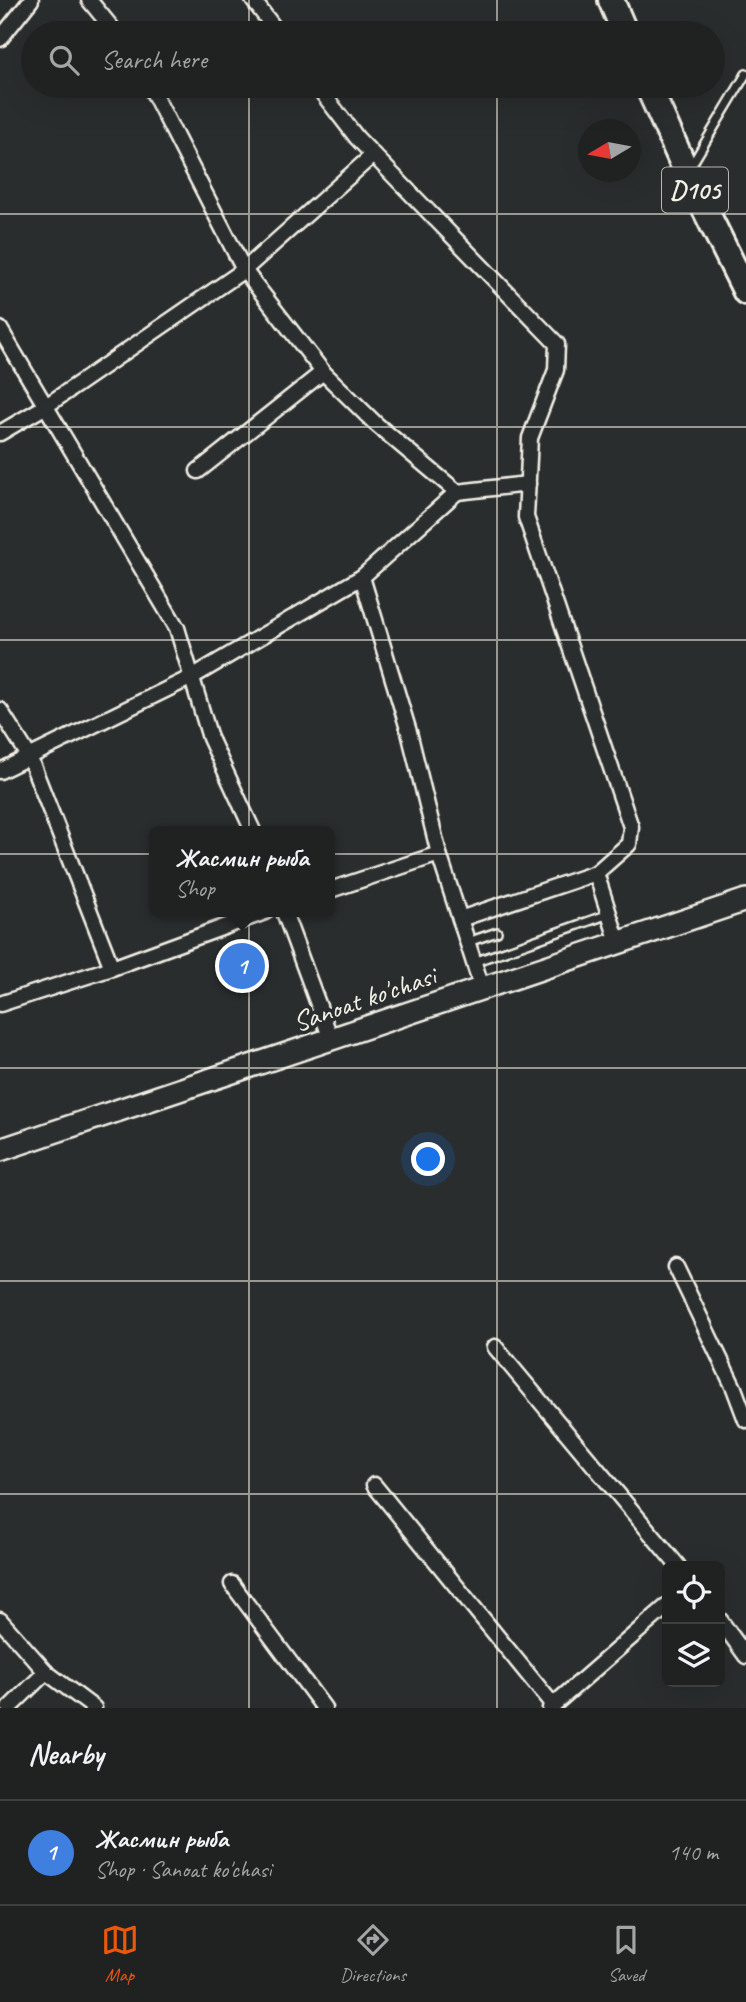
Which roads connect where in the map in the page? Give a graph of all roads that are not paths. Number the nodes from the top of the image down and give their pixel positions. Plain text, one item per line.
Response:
1 (31, 0) edge
2 (89, 0) edge
3 (253, 0) edge
4 (611, 0) edge
5 (106, 21) edge
6 (269, 21) edge
7 (620, 21) edge
8 (0, 39) edge
9 (746, 74) edge
10 (156, 98) edge
11 (326, 98) edge
12 (653, 98) edge
13 (373, 155) junction
14 (687, 173) junction
15 (244, 270) junction
16 (746, 292) edge
17 (0, 329) edge
18 (323, 372) junction
19 (46, 406) junction
20 (0, 433) edge
21 (198, 471) dead end
22 (528, 484) junction
23 (457, 492) junction
24 (362, 578) junction
25 (192, 677) junction
26 (0, 710) edge
27 (29, 756) junction
28 (0, 771) edge
29 (251, 826) edge
30 (439, 854) junction
31 (596, 873) junction
32 (335, 888) edge
33 (746, 900) edge
34 (609, 914) junction
35 (251, 917) edge
36 (286, 917) edge
37 (460, 919) junction
38 (497, 932) dead end
39 (467, 942) junction
40 (618, 942) junction
41 (474, 962) junction
42 (112, 968) junction
43 (482, 988) junction
44 (0, 1004) edge
45 (331, 1039) junction
46 (0, 1150) edge
47 (676, 1267) dead end
48 (495, 1347) dead end
49 (746, 1420) edge
50 (374, 1485) dead end
51 (674, 1561) edge
52 (232, 1584) dead end
53 (662, 1610) edge
54 (0, 1620) edge
55 (723, 1624) edge
56 (746, 1656) edge
57 (46, 1672) junction
58 (552, 1707) edge
59 (9, 1708) edge
60 (93, 1708) edge
61 (324, 1708) edge

1 - 8 street
2 - 5 street
3 - 6 street
4 - 7 highway
9 - 14 lane
10 - 15 street
11 - 13 street
12 - 14 highway, D105
13 - 15 street
13 - 22 street
14 - 16 highway, D105
15 - 18 street
15 - 19 street
17 - 19 street
18 - 21 street
18 - 23 street
19 - 20 street
19 - 25 street
22 - 23 street
22 - 31 street
23 - 24 street
24 - 25 street
24 - 30 street
25 - 27 street
25 - 29 street
26 - 27 street
27 - 28 street
27 - 42 street
30 - 32 street
30 - 37 street
31 - 34 street
31 - 37 street
33 - 40 main road, Sanoat ko'chasi
34 - 40 street
34 - 41 lane
35 - 42 street
36 - 45 street
37 - 39 street
38 - 39 lane
39 - 41 street
40 - 43 main road, Sanoat ko'chasi
41 - 43 street
42 - 44 street
43 - 45 main road, Sanoat ko'chasi
45 - 46 main road, Sanoat ko'chasi
47 - 49 street
48 - 51 street
50 - 58 street
52 - 61 street
53 - 58 street
54 - 57 street
55 - 56 street
57 - 59 street
57 - 60 street

